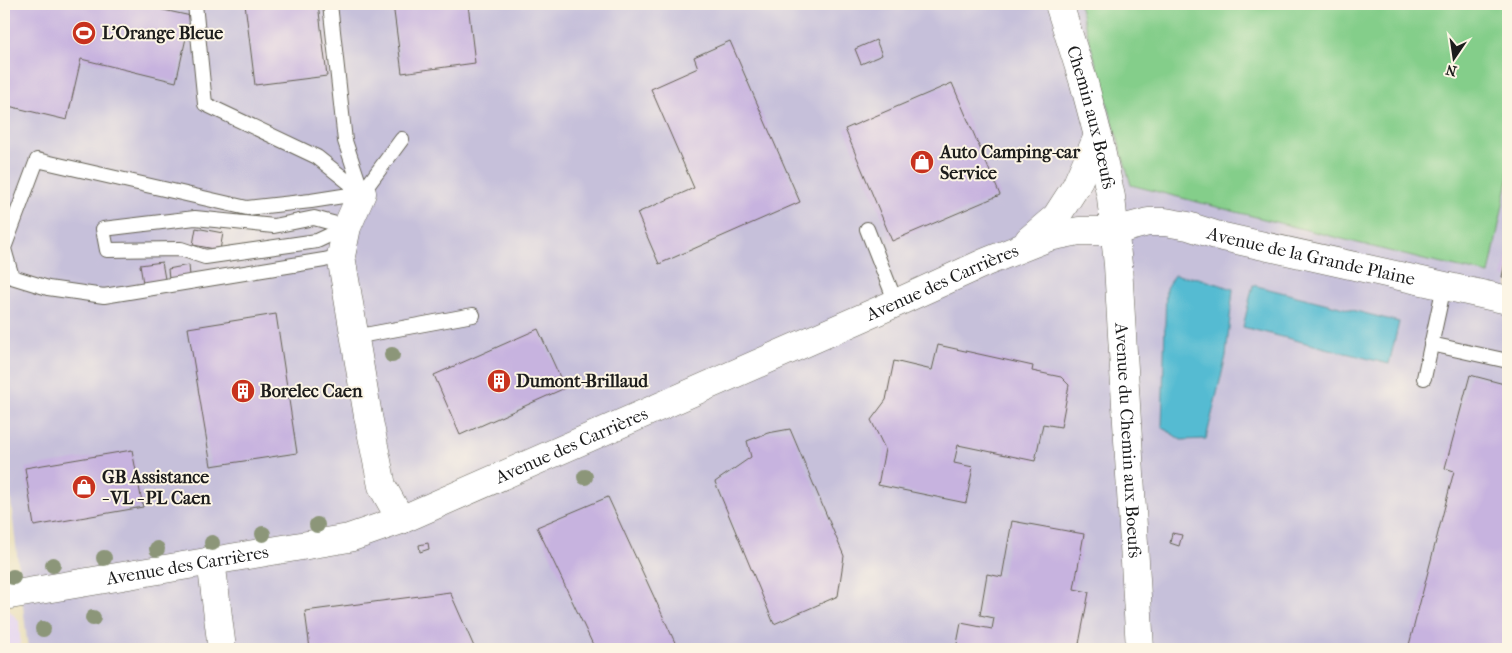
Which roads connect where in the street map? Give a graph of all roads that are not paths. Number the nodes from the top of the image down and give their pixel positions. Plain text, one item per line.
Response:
1 (195, 4) edge
2 (330, 4) edge
3 (1059, 4) edge
4 (1098, 136) junction
5 (402, 139) dead end
6 (362, 193) junction
7 (347, 227) junction
8 (867, 229) dead end
9 (1114, 231) junction
10 (4, 249) edge
11 (1018, 249) junction
12 (341, 256) junction
13 (1444, 286) junction
14 (1508, 300) edge
15 (896, 303) junction
16 (474, 315) dead end
17 (354, 336) junction
18 (1432, 344) junction
19 (1508, 361) edge
20 (1424, 378) dead end
21 (401, 520) junction
22 (211, 560) junction
23 (6, 596) edge
24 (222, 649) edge
25 (1140, 649) edge

1 - 6 lane
2 - 6 lane
3 - 4 street, Chemin aux Bœufs
4 - 9 street, Chemin aux Bœufs
4 - 11 street
5 - 6 lane
6 - 7 street
6 - 10 lane
7 - 7 lane
7 - 12 street
8 - 15 lane
9 - 11 street, Avenue des Carrières
9 - 13 street, Avenue de la Grande Plaine
9 - 25 street, Avenue du Chemin aux Boeufs
10 - 12 lane
11 - 15 street, Avenue des Carrières
12 - 17 street
13 - 14 street, Avenue de la Grande Plaine
13 - 18 lane
15 - 21 street, Avenue des Carrières
16 - 17 lane
17 - 21 street
18 - 19 lane
18 - 20 lane
21 - 22 street, Avenue des Carrières
22 - 23 street, Avenue des Carrières
22 - 24 street

